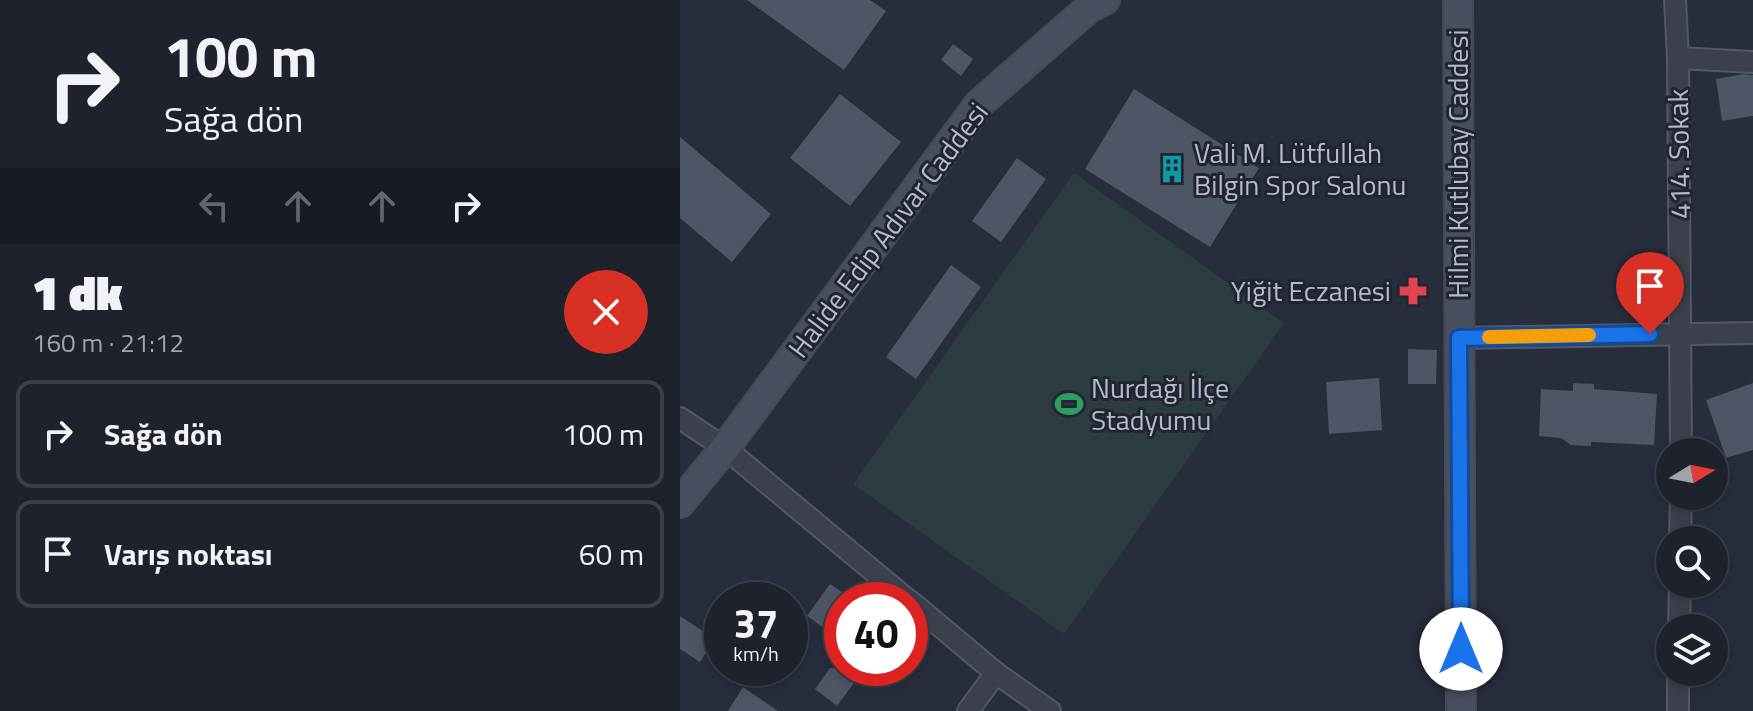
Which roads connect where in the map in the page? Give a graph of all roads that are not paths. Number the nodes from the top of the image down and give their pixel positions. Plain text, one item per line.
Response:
1 (1105, 0) edge
2 (1458, 0) edge
3 (1675, 0) edge
4 (1678, 58) junction
5 (1753, 62) edge
6 (1753, 333) edge
7 (1682, 334) junction
8 (1459, 338) junction
9 (680, 418) edge
10 (1681, 438) edge
11 (725, 448) junction
12 (680, 503) edge
13 (886, 582) edge
14 (928, 617) edge
15 (996, 673) junction
16 (1678, 686) edge
17 (968, 711) edge
18 (1050, 711) edge
19 (1461, 711) edge
20 (1678, 711) edge

1 - 11 street, Halide Edip Adıvar Caddesi
2 - 8 street, Hilmi Kutlubay Caddesi
3 - 4 street, 414. Sokak
4 - 5 street
4 - 7 street, 414. Sokak
6 - 7 street
7 - 8 street
7 - 10 street, 414. Sokak
8 - 19 street, Hilmi Kutlubay Caddesi
9 - 11 street
11 - 12 street, Halide Edip Adıvar Caddesi
11 - 13 street
14 - 15 street
15 - 17 street
15 - 18 street
16 - 20 street

